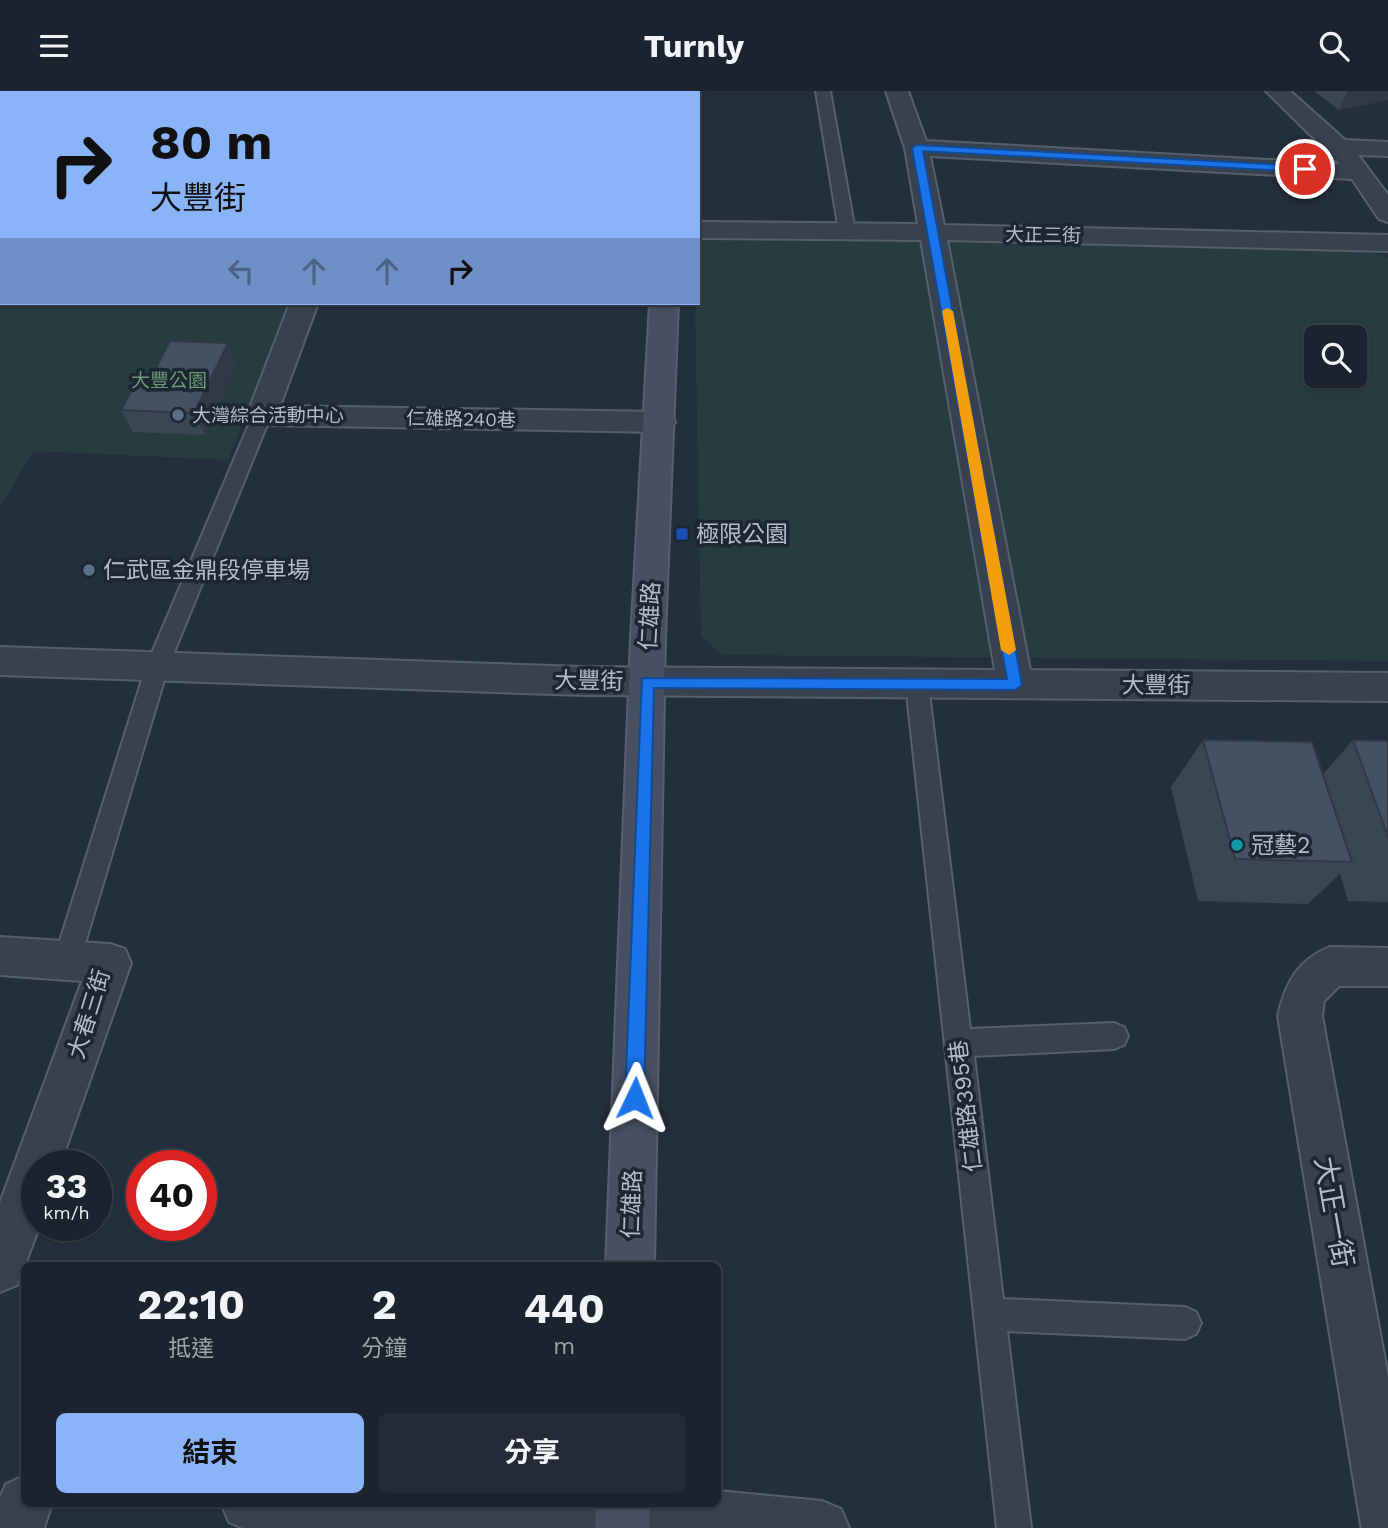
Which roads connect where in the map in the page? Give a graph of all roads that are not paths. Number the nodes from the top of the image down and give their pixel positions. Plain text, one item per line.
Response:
1 (823, 91) edge
2 (897, 91) edge
3 (1277, 91) edge
4 (1339, 147) junction
5 (917, 148) junction
6 (1388, 149) edge
7 (1360, 172) junction
8 (1388, 214) edge
9 (700, 230) edge
10 (847, 231) junction
11 (933, 232) junction
12 (1388, 243) edge
13 (303, 305) edge
14 (663, 305) edge
15 (262, 415) junction
16 (660, 422) junction
17 (0, 661) edge
18 (157, 667) junction
19 (647, 682) junction
20 (917, 684) junction
21 (1015, 685) junction
22 (1388, 687) edge
23 (0, 956) edge
24 (67, 960) junction
25 (1388, 967) edge
26 (1114, 1036) dead end
27 (959, 1043) junction
28 (43, 1150) edge
29 (21, 1210) edge
30 (630, 1262) edge
31 (0, 1268) edge
32 (990, 1314) junction
33 (1185, 1323) dead end
34 (0, 1493) edge
35 (21, 1500) edge
36 (23, 1507) edge
37 (384, 1507) edge
38 (622, 1514) edge
39 (1388, 1525) edge
40 (17, 1528) edge
41 (822, 1528) edge
42 (1014, 1528) edge

1 - 10 lane
2 - 5 street
3 - 4 street
4 - 6 street
4 - 7 street
5 - 7 street
5 - 11 street
7 - 8 street
9 - 10 street, 大正三街
10 - 11 street, 大正三街
11 - 12 street, 大正三街
11 - 21 street
13 - 15 street
14 - 16 street, 仁雄路
15 - 16 street, 仁雄路240巷
15 - 18 lane
16 - 19 street, 仁雄路
17 - 18 street, 大豐街
18 - 19 street, 大豐街
18 - 24 lane
19 - 20 street, 大豐街
19 - 30 street, 仁雄路
20 - 21 street, 大豐街
20 - 27 lane, 仁雄路395巷
21 - 22 street, 大豐街
23 - 24 street, 大春三街
24 - 28 street, 大春三街
25 - 39 street, 大正一街
26 - 27 lane
27 - 32 lane, 仁雄路395巷
29 - 31 street, 大春三街
32 - 33 lane
32 - 42 lane, 仁雄路395巷
34 - 35 street
36 - 40 street
37 - 38 street
38 - 41 street

